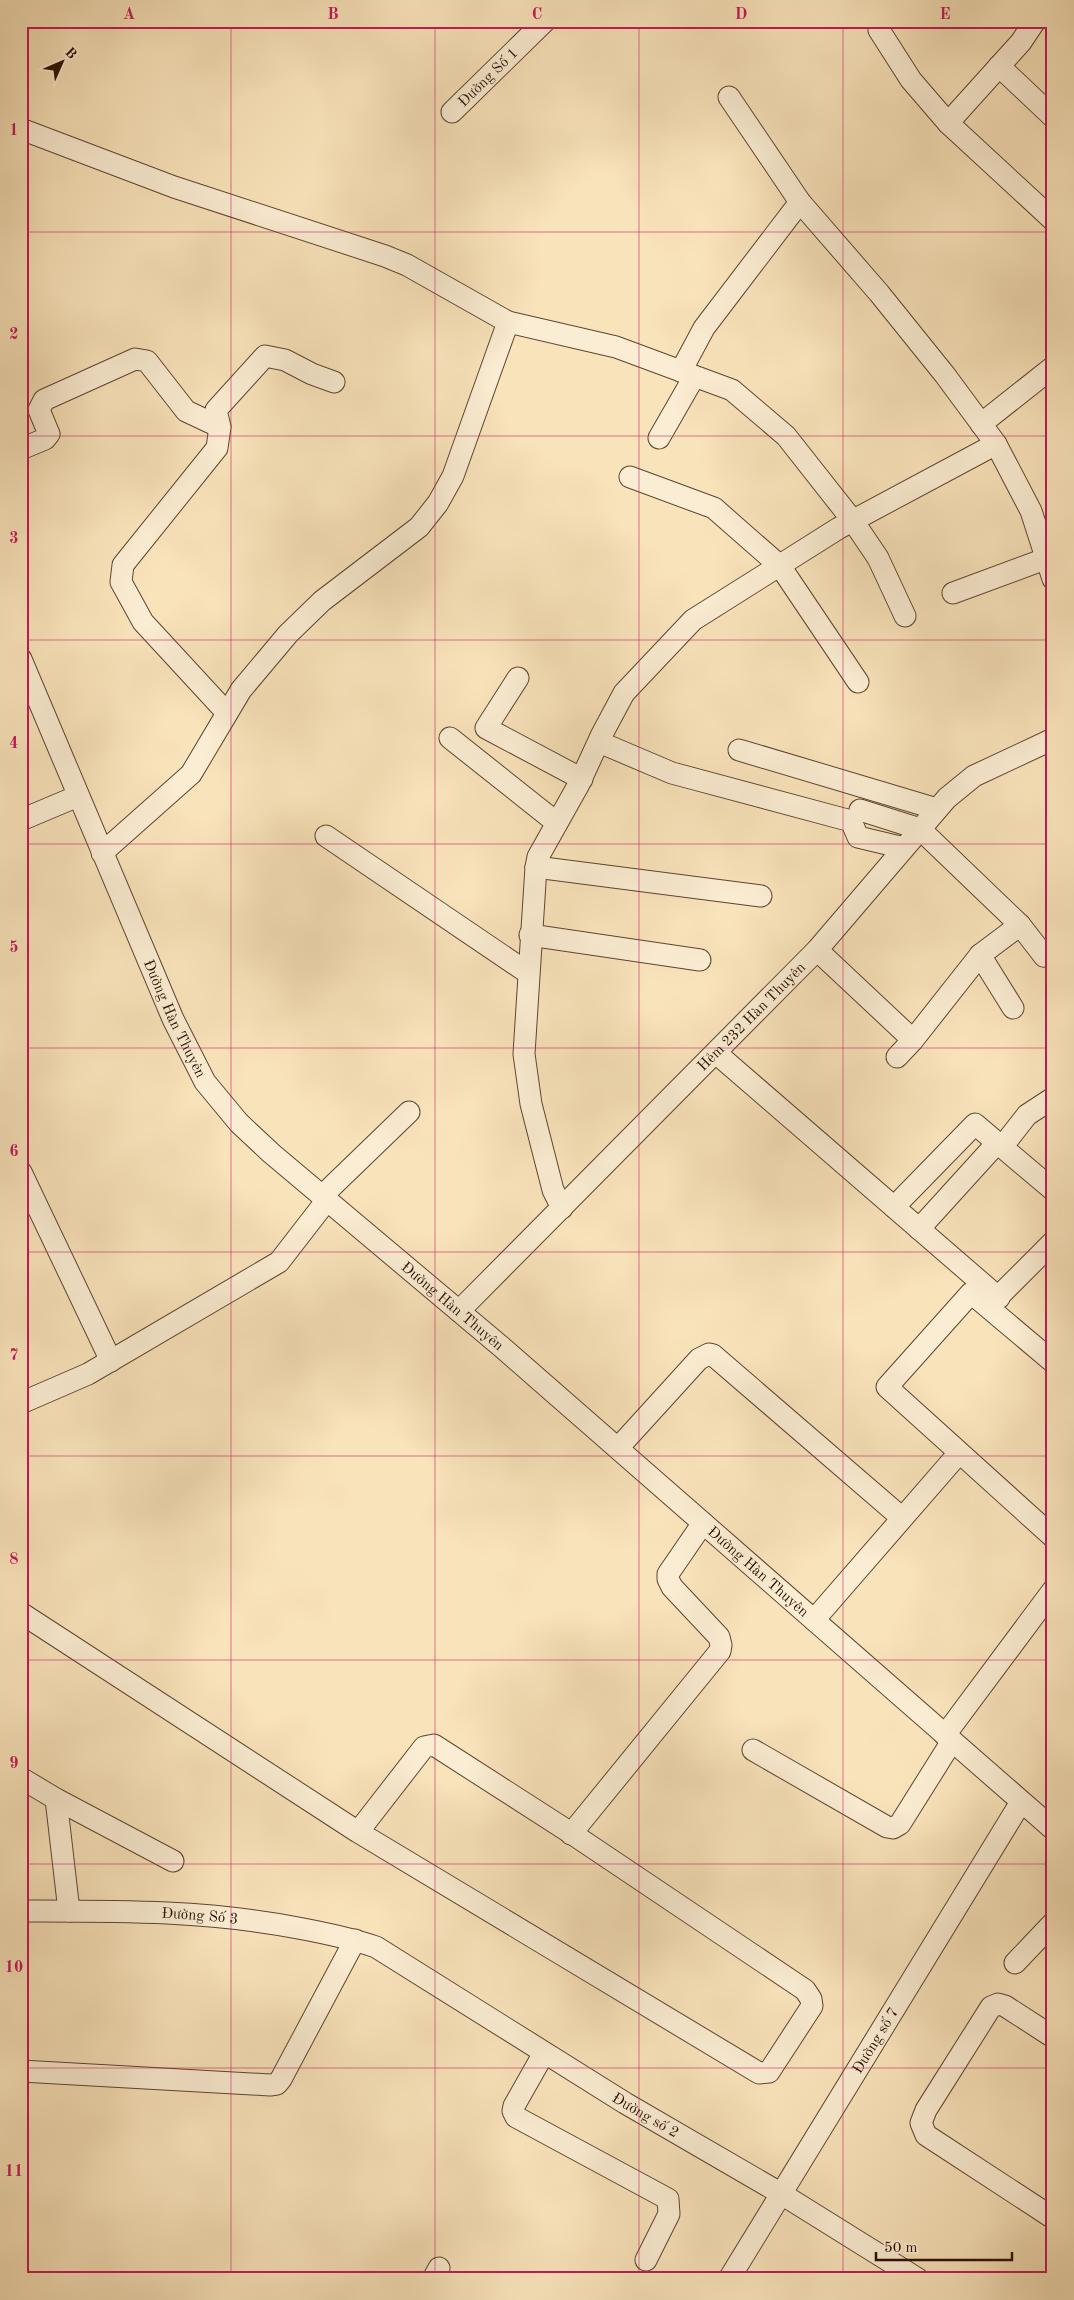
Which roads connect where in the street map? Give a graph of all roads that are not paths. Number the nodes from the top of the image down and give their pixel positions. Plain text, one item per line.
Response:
1 (545, 21) edge
2 (1035, 21) edge
3 (879, 30) dead end
4 (999, 66) junction
5 (729, 96) dead end
6 (452, 112) dead end
7 (1053, 116) edge
8 (948, 122) junction
9 (21, 129) edge
10 (800, 202) junction
11 (1053, 220) edge
12 (508, 322) junction
13 (1053, 367) edge
14 (688, 374) junction
15 (334, 382) dead end
16 (981, 424) junction
17 (220, 427) junction
18 (659, 438) dead end
19 (996, 444) junction
20 (21, 449) edge
21 (630, 477) dead end
22 (853, 521) junction
23 (1050, 557) edge
24 (780, 566) junction
25 (1053, 580) edge
26 (953, 593) dead end
27 (905, 616) dead end
28 (21, 659) edge
29 (518, 678) dead end
30 (858, 682) dead end
31 (227, 713) junction
32 (450, 738) dead end
33 (1053, 738) edge
34 (599, 742) junction
35 (739, 750) dead end
36 (582, 779) junction
37 (78, 796) junction
38 (937, 809) junction
39 (860, 810) dead end
40 (21, 820) edge
41 (557, 823) junction
42 (920, 829) junction
43 (326, 836) dead end
44 (904, 848) junction
45 (102, 853) junction
46 (536, 867) junction
47 (761, 896) dead end
48 (1020, 925) junction
49 (530, 935) junction
50 (817, 950) junction
51 (1053, 953) edge
52 (980, 955) junction
53 (700, 960) dead end
54 (528, 973) junction
55 (1013, 1008) dead end
56 (913, 1040) junction
57 (716, 1053) junction
58 (897, 1056) dead end
59 (1053, 1098) edge
60 (409, 1112) dead end
61 (1000, 1144) junction
62 (21, 1172) edge
63 (1051, 1187) edge
64 (324, 1198) junction
65 (894, 1207) junction
66 (562, 1208) junction
67 (920, 1229) junction
68 (1053, 1242) edge
69 (998, 1297) junction
70 (459, 1311) junction
71 (1053, 1344) edge
72 (111, 1361) junction
73 (1053, 1362) edge
74 (21, 1403) edge
75 (618, 1448) junction
76 (959, 1453) junction
77 (902, 1518) junction
78 (703, 1523) junction
79 (1053, 1537) edge
80 (1053, 1590) edge
81 (21, 1613) edge
82 (814, 1620) junction
83 (948, 1738) junction
84 (752, 1750) dead end
85 (21, 1778) edge
86 (56, 1798) junction
87 (1021, 1802) junction
88 (1053, 1829) edge
89 (358, 1832) junction
90 (572, 1834) junction
91 (173, 1861) dead end
92 (21, 1911) edge
93 (69, 1911) junction
94 (1053, 1923) edge
95 (355, 1940) junction
96 (376, 1947) joint
97 (1015, 1963) dead end
98 (1053, 2037) edge
99 (544, 2053) junction
100 (21, 2071) edge
101 (780, 2193) junction
102 (1053, 2218) edge
103 (646, 2260) dead end
104 (729, 2279) edge
105 (918, 2279) edge

1 - 6 street, Đường Số 1
2 - 4 street
3 - 8 street
4 - 7 street
4 - 8 street
5 - 10 street
8 - 11 street
9 - 12 street
10 - 14 street
10 - 16 street
12 - 14 street
12 - 31 street
13 - 16 street
14 - 18 street
14 - 22 street
15 - 17 street
16 - 19 street
17 - 20 street
17 - 31 street
19 - 22 street
19 - 23 street
21 - 24 street
22 - 24 street
22 - 27 street
23 - 25 street
23 - 26 street
24 - 30 street
24 - 34 street
28 - 37 street, Đường Hàn Thuyên
29 - 36 street
31 - 45 street
32 - 41 street
33 - 38 street, Hẻm 232 Hàn Thuyên
34 - 36 street
34 - 44 street
35 - 38 street
36 - 41 street
37 - 40 street
37 - 45 street, Đường Hàn Thuyên
38 - 42 street, Hẻm 232 Hàn Thuyên
39 - 42 street
41 - 46 street
42 - 44 street, Hẻm 232 Hàn Thuyên
42 - 48 street
43 - 54 street
44 - 50 street, Hẻm 232 Hàn Thuyên
45 - 64 street, Đường Hàn Thuyên
46 - 47 street
46 - 49 street
48 - 51 street
48 - 52 street
49 - 53 street
49 - 54 street
50 - 56 street
50 - 57 street, Hẻm 232 Hàn Thuyên
52 - 55 street
52 - 56 street
54 - 66 street
56 - 58 street
57 - 65 street
57 - 66 street, Hẻm 232 Hàn Thuyên
59 - 61 street
60 - 64 street
61 - 63 street
61 - 65 street
61 - 67 street
62 - 72 street
64 - 70 street, Đường Hàn Thuyên
64 - 72 street
65 - 67 street
66 - 70 street, Hẻm 232 Hàn Thuyên
67 - 69 street
68 - 69 street
69 - 71 street
70 - 75 street, Đường Hàn Thuyên
72 - 74 street
73 - 76 street
75 - 77 street
75 - 78 street, Đường Hàn Thuyên
76 - 77 street
76 - 79 street
77 - 82 street
78 - 82 street, Đường Hàn Thuyên
78 - 90 street
80 - 83 street
81 - 89 street
82 - 83 street, Đường Hàn Thuyên
83 - 84 street
83 - 87 street, Đường Hàn Thuyên
85 - 86 street
86 - 91 street
86 - 93 street
87 - 88 street, Đường Hàn Thuyên
87 - 101 street, Đường số 7
89 - 90 street
89 - 90 street
92 - 93 street, Đường Số 3
93 - 95 street, Đường Số 3
94 - 97 street
95 - 96 street, Đường Số 3
95 - 100 street
96 - 99 street, Đường số 2
98 - 102 street
99 - 101 street, Đường số 2
99 - 103 street
101 - 104 street, Đường số 7
101 - 105 street, Đường số 2

